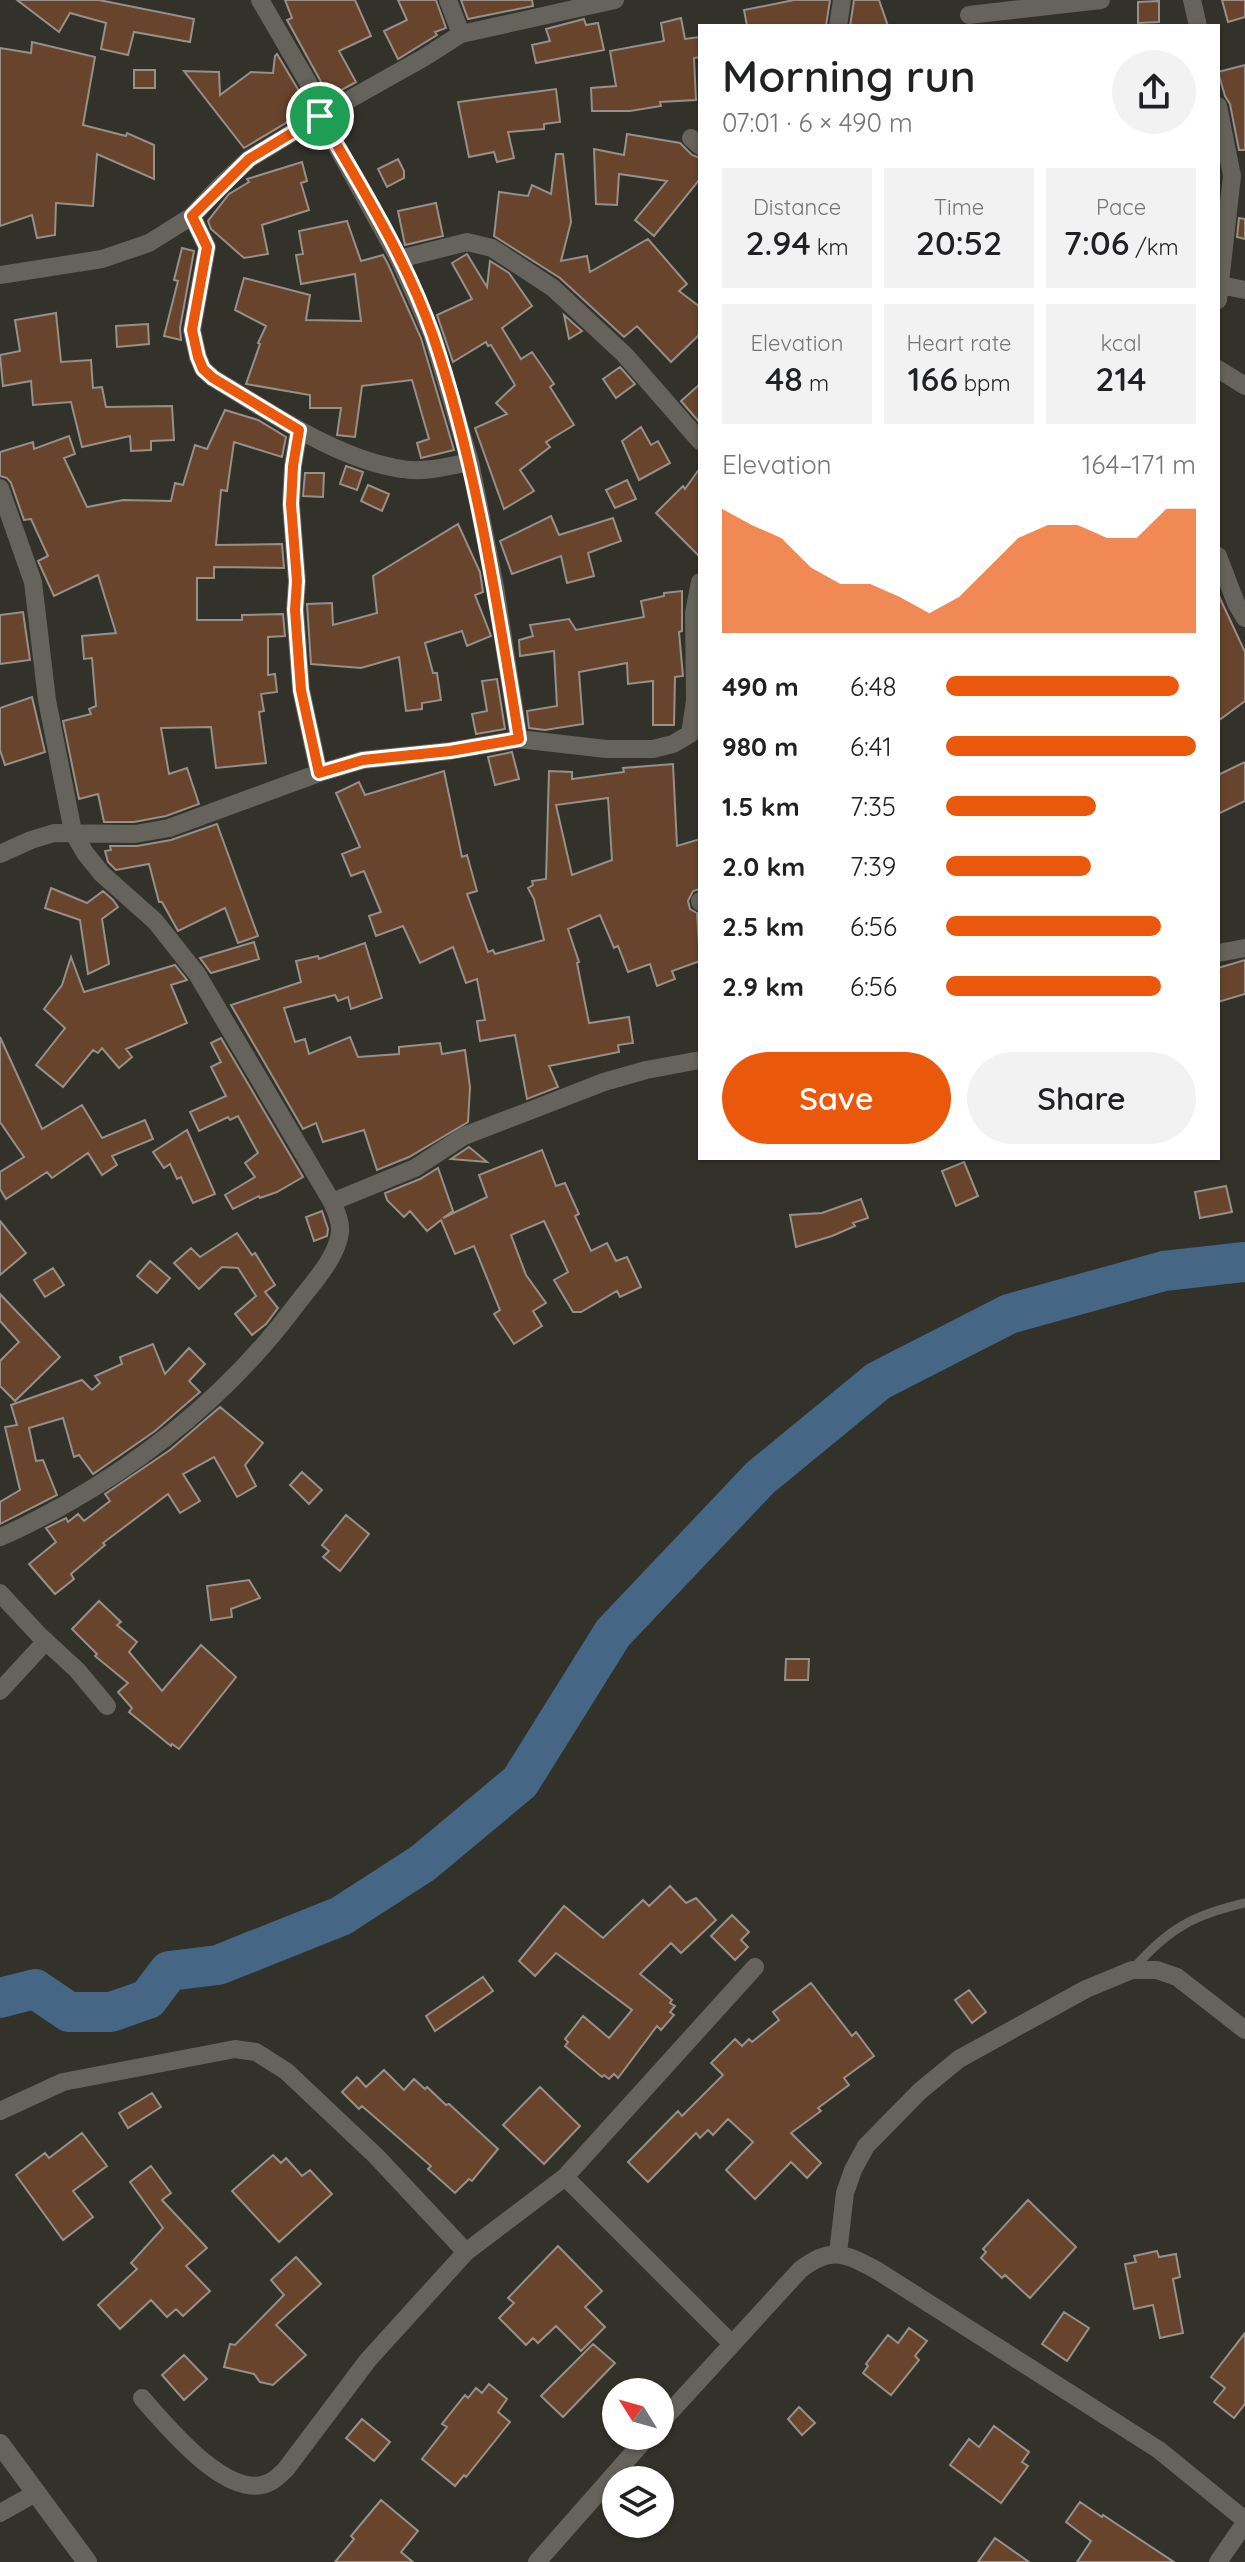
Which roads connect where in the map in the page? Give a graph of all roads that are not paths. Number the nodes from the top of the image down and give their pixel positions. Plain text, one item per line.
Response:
1 (260, 0) edge
2 (448, 0) edge
3 (615, 0) edge
4 (842, 0) edge
5 (1101, 0) edge
6 (1192, 0) edge
7 (1080, 1) edge
8 (969, 14) edge
9 (838, 24) edge
10 (1198, 24) edge
11 (461, 34) junction
12 (320, 116) junction
13 (1220, 116) edge
14 (192, 216) junction
15 (399, 259) junction
16 (0, 275) edge
17 (1220, 284) edge
18 (1245, 290) edge
19 (1220, 293) edge
20 (1220, 370) edge
21 (1245, 386) edge
22 (299, 430) junction
23 (698, 439) edge
24 (470, 462) junction
25 (0, 488) edge
26 (1220, 561) edge
27 (698, 592) edge
28 (1245, 618) edge
29 (697, 700) edge
30 (519, 739) junction
31 (319, 773) junction
32 (73, 832) junction
33 (0, 854) edge
34 (1245, 948) edge
35 (1220, 953) edge
36 (698, 1060) edge
37 (332, 1202) junction
38 (0, 1537) edge
39 (0, 1593) edge
40 (46, 1641) junction
41 (0, 1691) edge
42 (107, 1706) dead end
43 (1244, 1902) edge
44 (755, 1967) dead end
45 (1132, 1970) junction
46 (1245, 2030) edge
47 (0, 2111) edge
48 (565, 2177) junction
49 (466, 2252) junction
50 (838, 2253) junction
51 (731, 2343) junction
52 (142, 2398) dead end
53 (674, 2407) edge
54 (0, 2444) edge
55 (636, 2450) edge
56 (34, 2494) junction
57 (0, 2513) edge
58 (1245, 2522) edge
59 (87, 2562) edge
60 (537, 2562) edge
61 (1218, 2562) edge

1 - 12 street
2 - 11 street
3 - 11 street
4 - 9 street
5 - 7 street
6 - 10 street
7 - 8 street
11 - 12 street
12 - 14 street
12 - 15 street
13 - 17 street
14 - 16 street
14 - 22 street
15 - 23 street
15 - 24 street
18 - 19 street
20 - 21 street
22 - 24 street
22 - 31 street
24 - 30 street
25 - 32 street
26 - 28 street
27 - 29 street
29 - 30 street
30 - 31 street
31 - 32 street
32 - 33 street
32 - 37 street
34 - 35 street
36 - 37 street
37 - 38 street
39 - 40 street
40 - 41 street
40 - 42 street
43 - 45 lane
44 - 48 street
45 - 46 street
45 - 50 street
47 - 49 street
48 - 49 street
48 - 51 street
49 - 52 street
50 - 51 street
50 - 58 street
51 - 53 street
54 - 56 street
55 - 60 street
56 - 57 street
56 - 59 street
58 - 61 street

